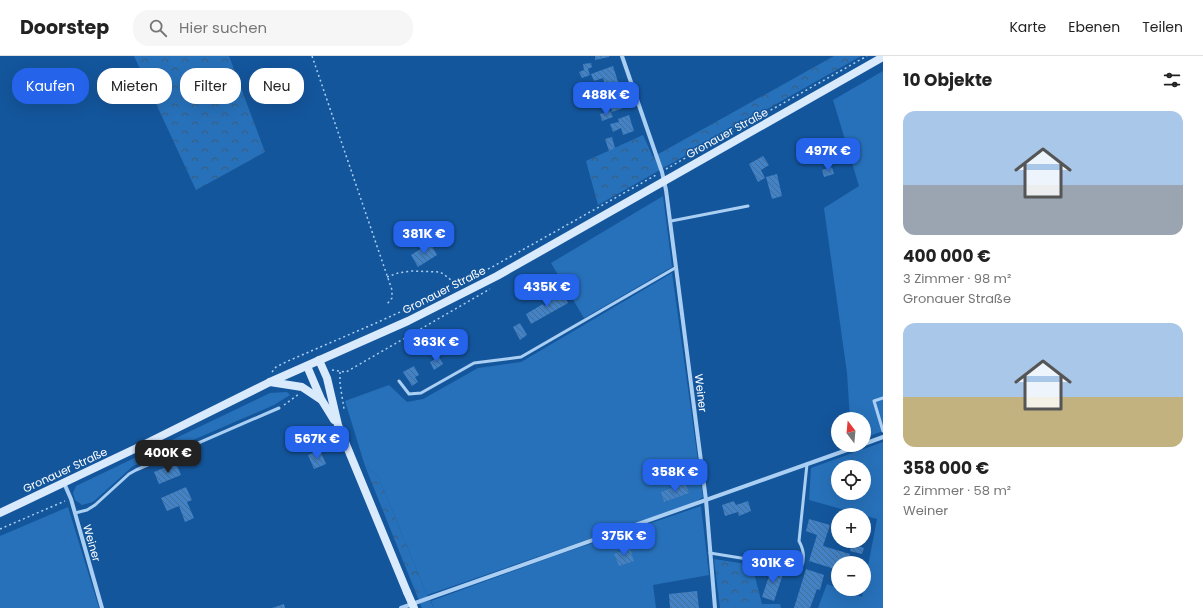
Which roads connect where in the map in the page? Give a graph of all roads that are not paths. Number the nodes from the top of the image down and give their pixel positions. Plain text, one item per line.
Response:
1 (622, 56) edge
2 (883, 57) edge
3 (664, 181) junction
4 (748, 206) dead end
5 (670, 221) junction
6 (675, 268) junction
7 (319, 360) junction
8 (307, 366) junction
9 (399, 381) dead end
10 (270, 382) junction
11 (883, 398) edge
12 (321, 400) junction
13 (279, 408) road end
14 (338, 426) junction
15 (883, 431) edge
16 (883, 437) edge
17 (871, 442) edge
18 (842, 452) edge
19 (807, 464) junction
20 (64, 484) junction
21 (706, 500) junction
22 (0, 513) edge
23 (74, 513) junction
24 (710, 553) junction
25 (102, 608) edge
26 (401, 608) edge
27 (414, 608) edge
28 (715, 608) edge

1 - 3 street, Weiner
2 - 3 main road, Gronauer Straße
3 - 5 street, Weiner
3 - 7 main road, Gronauer Straße
4 - 5 lane
5 - 6 street, Weiner
6 - 9 lane
6 - 21 street, Weiner
7 - 8 main road, Gronauer Straße
7 - 14 main road
8 - 10 main road, Gronauer Straße
8 - 12 main road
10 - 12 main road
10 - 20 main road, Gronauer Straße
11 - 15 lane
12 - 14 main road
13 - 23 lane
14 - 27 main road, bridge
16 - 17 street
18 - 19 street
19 - 21 street
19 - 24 lane
20 - 22 main road, Gronauer Straße
20 - 23 street, Weiner
21 - 24 street, Weiner
21 - 26 street
23 - 25 street, Weiner
24 - 28 street, Weiner

